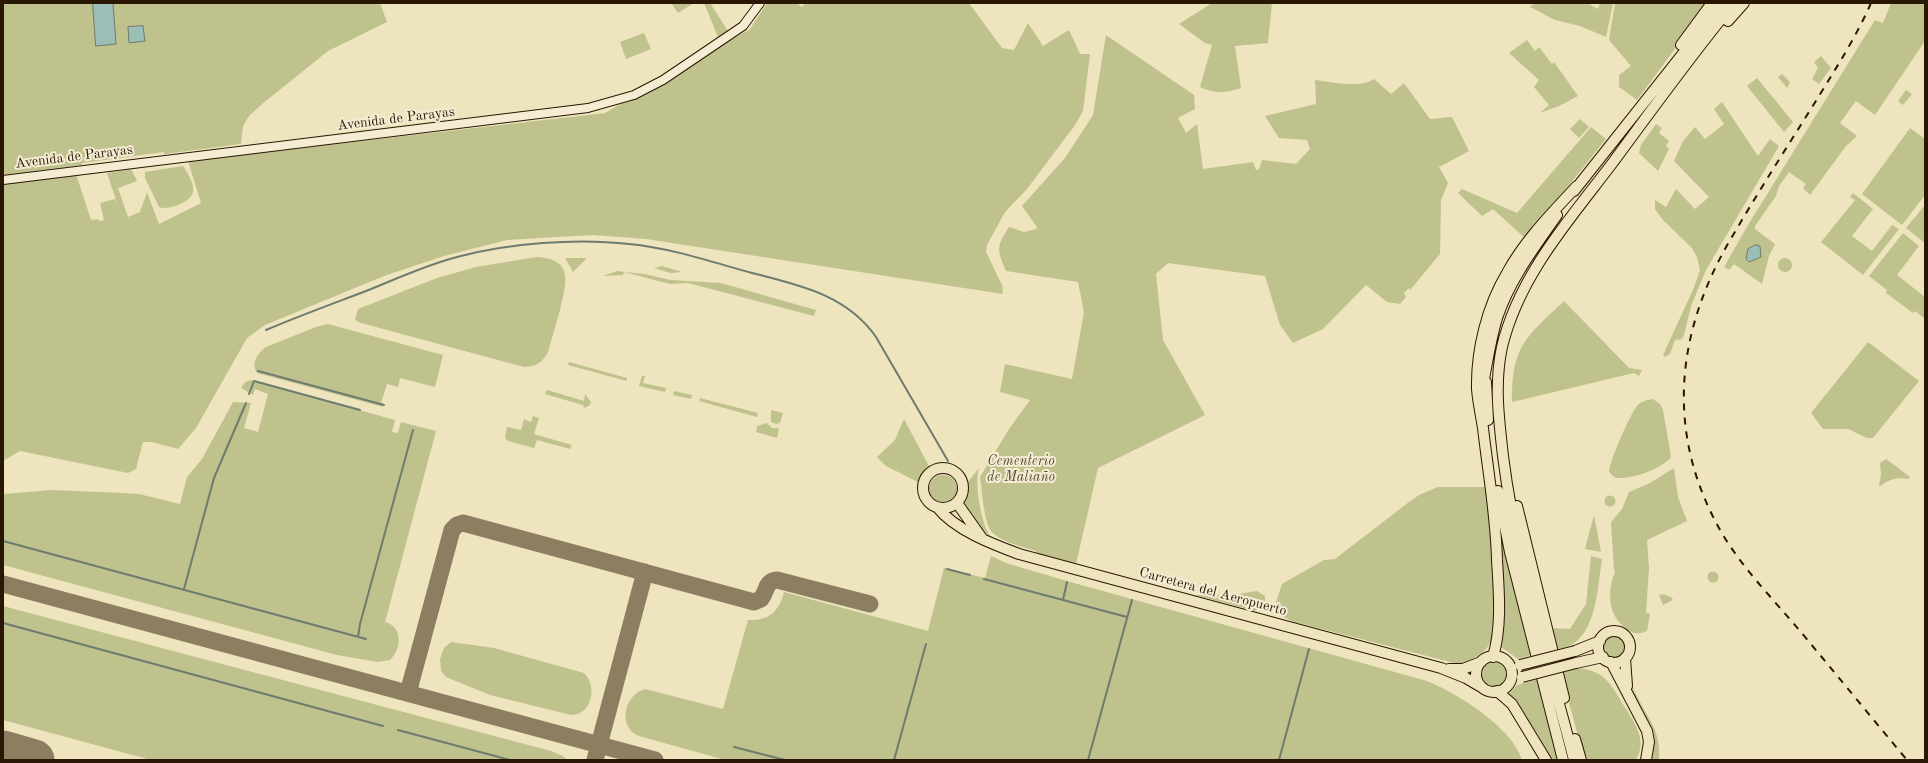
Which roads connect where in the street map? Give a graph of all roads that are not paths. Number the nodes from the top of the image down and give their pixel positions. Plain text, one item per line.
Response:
1 (760, 3) edge
2 (1712, 3) edge
3 (1723, 3) edge
4 (1734, 3) edge
5 (1744, 3) edge
6 (1683, 69) junction
7 (1655, 88) junction
8 (3, 180) edge
9 (1577, 186) junction
10 (1486, 372) junction
11 (1482, 422) junction
12 (957, 502) junction
13 (937, 507) junction
14 (981, 537) junction
15 (1600, 641) junction
16 (1493, 656) junction
17 (1625, 658) junction
18 (1607, 660) junction
19 (1481, 662) junction
20 (1509, 666) junction
21 (1441, 668) junction
22 (1510, 681) junction
23 (1483, 688) junction
24 (1497, 691) junction
25 (1630, 698) junction
26 (1649, 747) junction
27 (1579, 758) edge
28 (1546, 760) edge
29 (1563, 760) edge
30 (1642, 760) edge
31 (1646, 760) edge

1 - 8 street, Avenida de Parayas
2 - 7 highway
3 - 7 highway
4 - 6 highway
5 - 6 highway
6 - 27 highway
7 - 9 highway
9 - 10 highway
9 - 11 highway
10 - 11 highway
10 - 29 highway
11 - 16 highway
12 - 13 highway
12 - 13 highway
12 - 14 highway
13 - 14 highway, Carretera del Aeropuerto
14 - 21 highway, Carretera del Aeropuerto
15 - 17 highway
15 - 18 highway
15 - 20 highway, bridge
16 - 19 highway
16 - 20 highway
17 - 18 highway
17 - 25 highway
18 - 22 highway, bridge
18 - 25 highway
19 - 21 highway, Carretera del Aeropuerto
19 - 23 highway
20 - 22 highway
21 - 23 highway, Carretera del Aeropuerto
22 - 24 highway
23 - 24 highway
24 - 28 highway
25 - 26 highway
26 - 30 highway
26 - 31 highway

